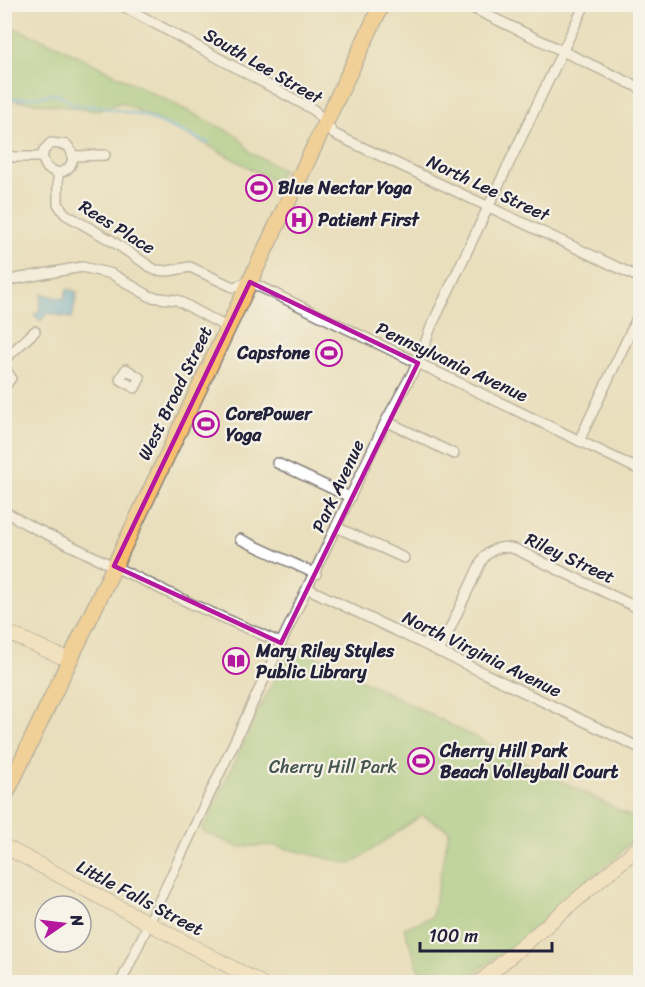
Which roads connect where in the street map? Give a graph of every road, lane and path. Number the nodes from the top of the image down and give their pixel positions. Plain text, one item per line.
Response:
1 (119, 4) edge
2 (382, 4) edge
3 (465, 4) edge
4 (585, 4) edge
5 (563, 51) junction
6 (640, 88) edge
7 (325, 123) junction
8 (4, 154) edge
9 (105, 155) dead end
10 (73, 156) junction
11 (42, 157) junction
12 (58, 173) junction
13 (490, 207) junction
14 (640, 278) edge
15 (4, 281) edge
16 (250, 282) junction
17 (640, 312) edge
18 (228, 328) junction
19 (35, 331) dead end
20 (4, 360) edge
21 (418, 363) junction
22 (4, 366) edge
23 (4, 388) edge
24 (386, 421) junction
25 (579, 441) junction
26 (454, 454) dead end
27 (277, 463) dead end
28 (640, 470) edge
29 (350, 497) junction
30 (4, 511) edge
31 (336, 527) junction
32 (240, 539) dead end
33 (404, 558) dead end
34 (114, 567) junction
35 (316, 574) junction
36 (309, 589) junction
37 (640, 609) edge
38 (4, 632) edge
39 (281, 643) junction
40 (439, 652) junction
41 (69, 660) junction
42 (640, 748) edge
43 (4, 798) edge
44 (4, 846) edge
45 (640, 846) edge
46 (148, 923) junction
47 (121, 982) edge
48 (258, 982) edge
49 (480, 982) edge

1 - 7 street, South Lee Street
2 - 7 main road, West Broad Street
3 - 5 street
4 - 5 street, Park Avenue
5 - 6 street
5 - 13 street, Park Avenue
7 - 13 street, North Lee Street
7 - 16 main road, West Broad Street
8 - 11 street
9 - 10 street
10 - 11 street
10 - 12 street
11 - 12 street
12 - 16 street, Rees Place
13 - 14 street, North Lee Street
13 - 21 street, Park Avenue
15 - 18 street
16 - 18 main road, West Broad Street
16 - 21 street, Pennsylvania Avenue
17 - 25 street
18 - 34 main road, West Broad Street
19 - 20 street
21 - 24 street, Park Avenue
21 - 25 street, Pennsylvania Avenue
22 - 23 street
24 - 26 street
24 - 29 street, Park Avenue
25 - 28 street, Pennsylvania Avenue
27 - 29 street
29 - 31 street, Park Avenue
30 - 34 street
31 - 33 street
31 - 35 street, Park Avenue
32 - 35 street
34 - 39 street
34 - 41 main road, West Broad Street
35 - 36 street, Park Avenue
36 - 39 street, Park Avenue
36 - 40 street, North Virginia Avenue
37 - 40 street, Riley Street
38 - 41 street
39 - 46 street, Park Avenue
40 - 42 street, North Virginia Avenue
41 - 43 main road, West Broad Street
44 - 46 street, Little Falls Street
45 - 49 street
46 - 47 street, Park Avenue
46 - 48 street, Little Falls Street

